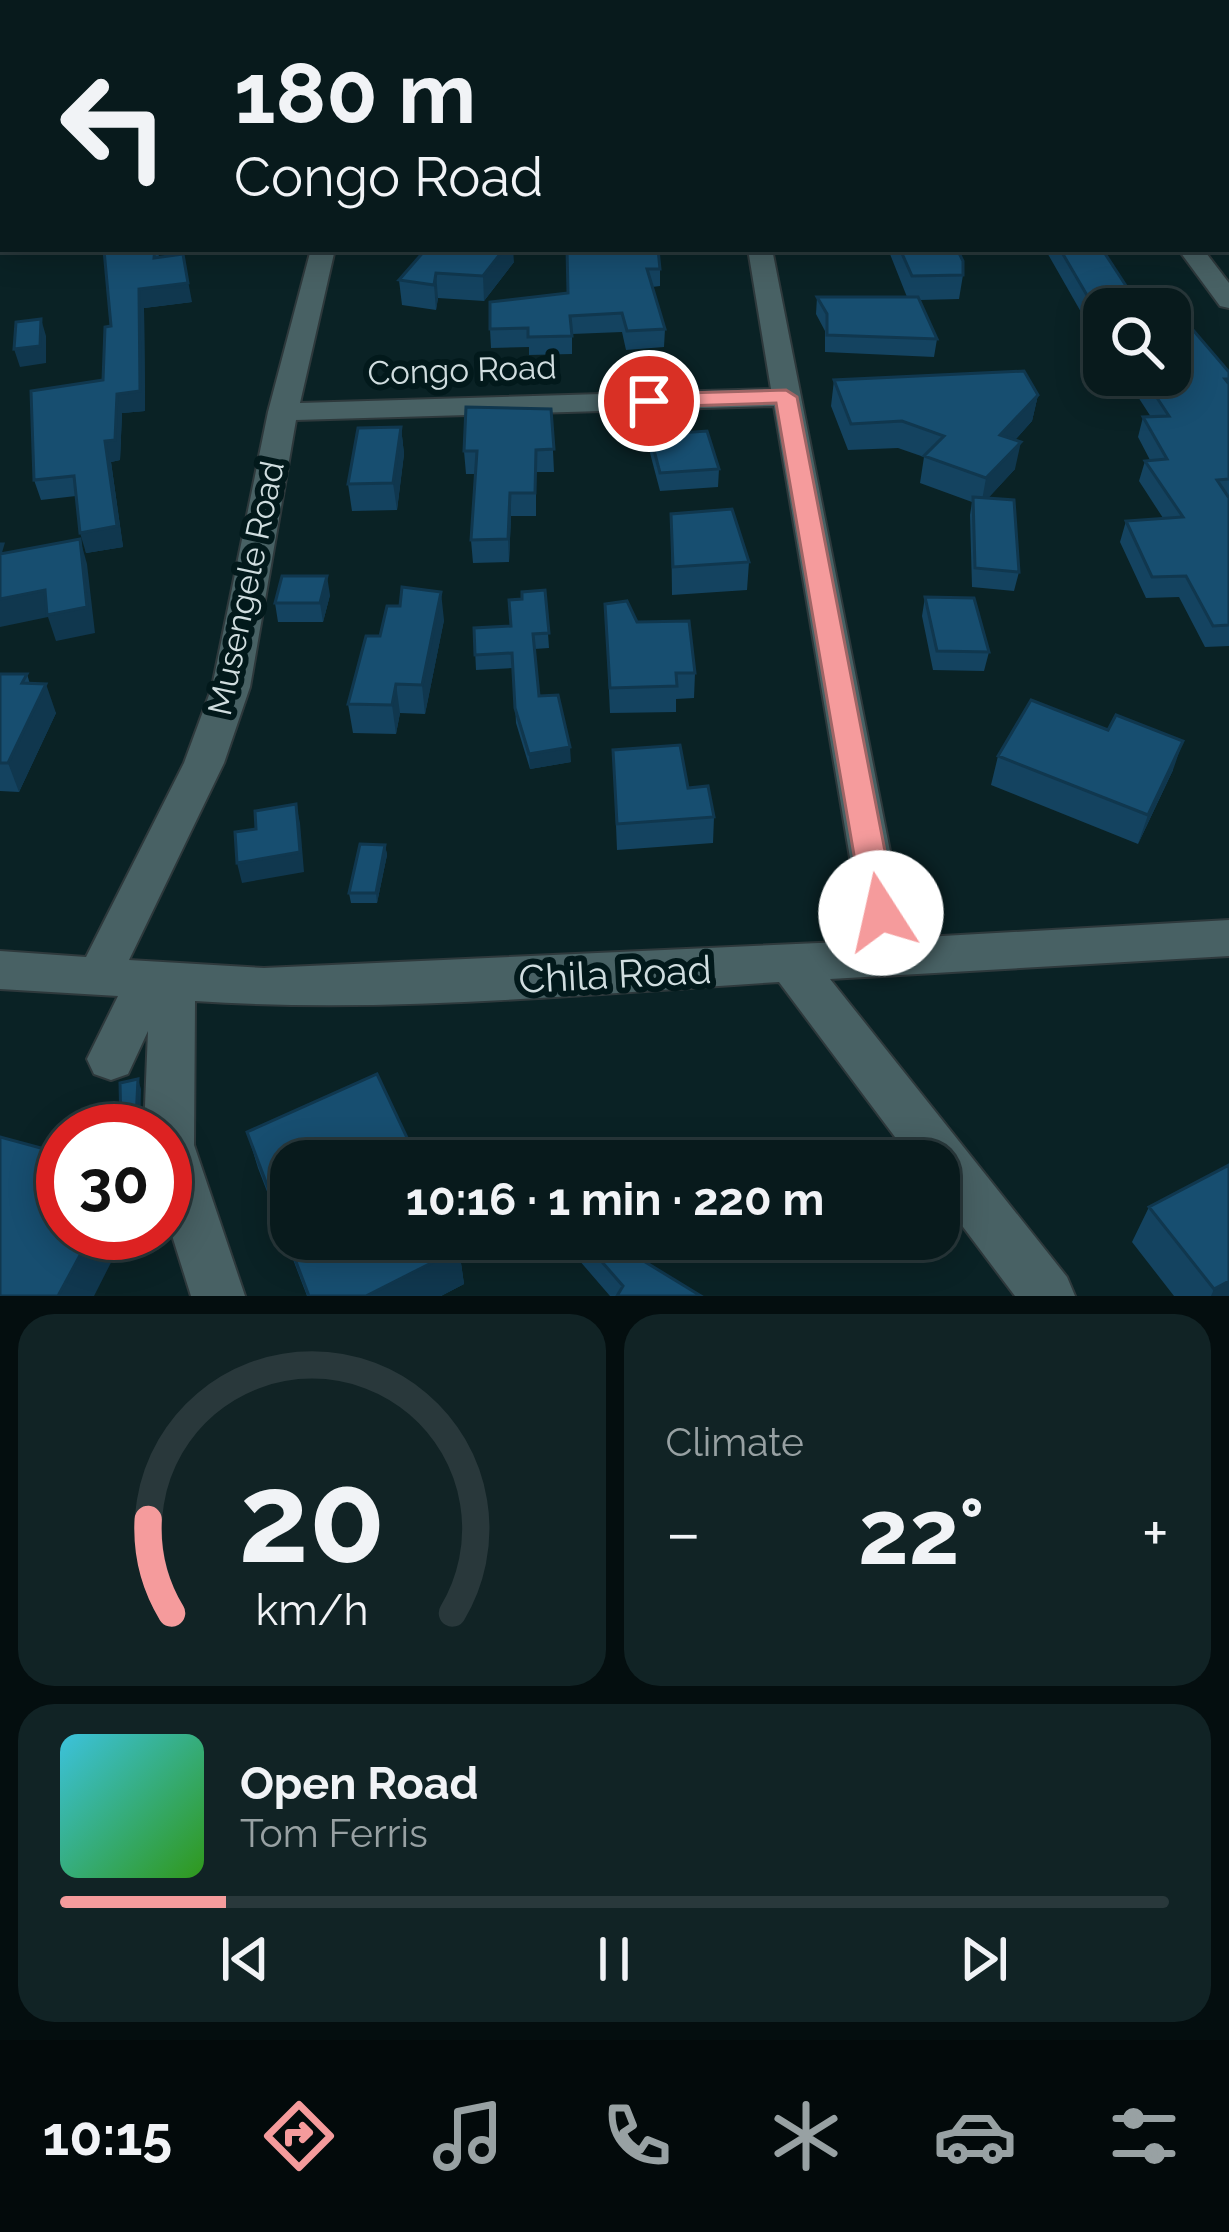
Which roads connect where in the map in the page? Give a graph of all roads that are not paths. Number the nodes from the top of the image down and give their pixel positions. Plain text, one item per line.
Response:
1 (322, 252) edge
2 (761, 252) edge
3 (1192, 252) edge
4 (1229, 300) edge
5 (786, 397) junction
6 (283, 412) junction
7 (1229, 938) edge
8 (889, 958) junction
9 (792, 965) junction
10 (0, 970) edge
11 (98, 977) junction
12 (160, 982) junction
13 (111, 1059) dead end
14 (218, 1296) edge
15 (1048, 1296) edge

1 - 6 street, Musengele Road
2 - 5 street
3 - 4 street
5 - 6 street, Congo Road
5 - 8 street
6 - 11 street, Musengele Road
7 - 8 street, Chila Road
8 - 9 street, Chila Road
9 - 12 street, Chila Road
9 - 15 street
10 - 11 street, Chila Road
11 - 12 street, Chila Road
12 - 13 street
12 - 14 street

